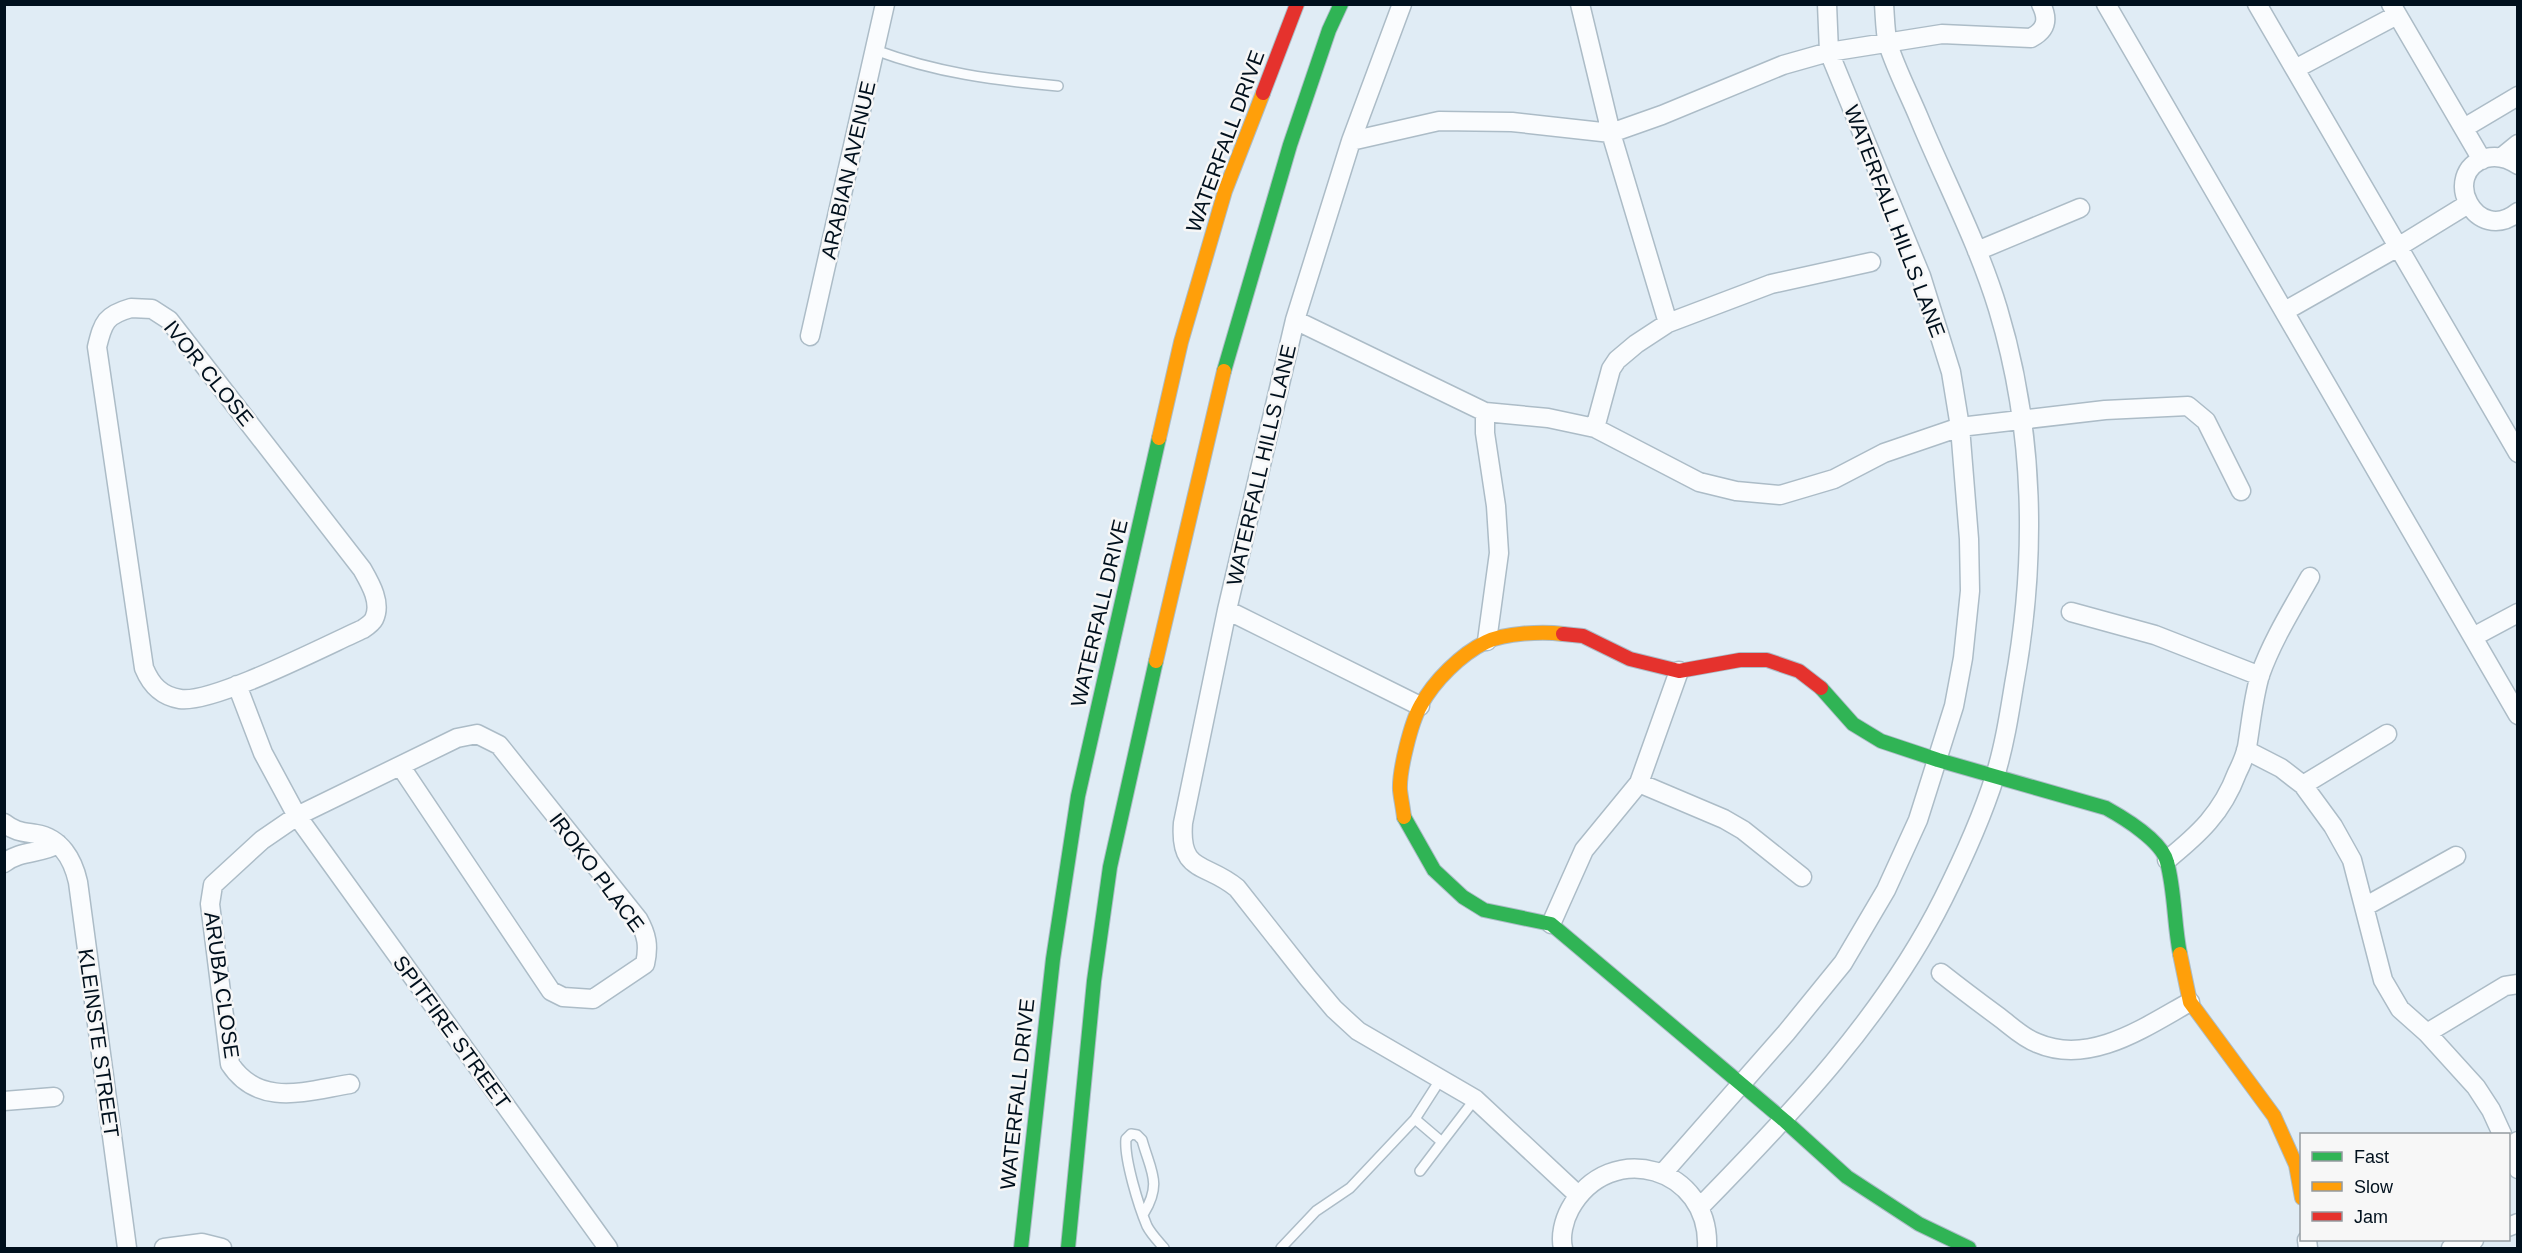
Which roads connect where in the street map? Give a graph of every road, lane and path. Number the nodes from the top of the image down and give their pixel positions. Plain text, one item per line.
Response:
1 (885, 4) edge
2 (1297, 4) edge
3 (1341, 4) edge
4 (1402, 4) edge
5 (1580, 4) edge
6 (1827, 4) edge
7 (1884, 4) edge
8 (2042, 4) edge
9 (2106, 4) edge
10 (2257, 4) edge
11 (2394, 10) edge
12 (1888, 42) junction
13 (875, 50) junction
14 (1829, 52) junction
15 (2295, 69) junction
16 (1058, 86) dead end
17 (2517, 96) edge
18 (2464, 128) junction
19 (1611, 133) junction
20 (1351, 141) junction
21 (2517, 144) edge
22 (2482, 160) junction
23 (2510, 161) edge
24 (2468, 204) junction
25 (2080, 208) dead end
26 (2515, 220) edge
27 (2398, 247) junction
28 (1977, 251) junction
29 (1871, 262) dead end
30 (2284, 311) junction
31 (1295, 320) junction
32 (1668, 324) junction
33 (810, 336) dead end
34 (1485, 412) junction
35 (2021, 419) junction
36 (1595, 428) junction
37 (1960, 428) junction
38 (2517, 453) edge
39 (2241, 491) dead end
40 (2310, 578) dead end
41 (1227, 610) junction
42 (2071, 612) dead end
43 (2517, 613) edge
44 (2473, 637) junction
45 (1487, 641) junction
46 (1679, 672) junction
47 (2260, 676) junction
48 (237, 686) junction
49 (1420, 706) junction
50 (2517, 715) edge
51 (2387, 734) dead end
52 (2246, 750) junction
53 (1938, 760) junction
54 (401, 767) junction
55 (1994, 777) junction
56 (1639, 783) junction
57 (2303, 785) junction
58 (297, 816) junction
59 (4, 824) edge
60 (58, 844) junction
61 (2456, 855) dead end
62 (2167, 860) junction
63 (4, 862) edge
64 (1802, 877) dead end
65 (2366, 906) junction
66 (1551, 924) junction
67 (1941, 973) dead end
68 (2517, 984) edge
69 (2190, 1002) junction
70 (2427, 1033) junction
71 (1440, 1080) junction
72 (350, 1084) dead end
73 (1740, 1084) junction
74 (54, 1097) dead end
75 (1475, 1099) junction
76 (4, 1101) edge
77 (1415, 1119) junction
78 (1785, 1121) junction
79 (2502, 1133) edge
80 (1442, 1142) junction
81 (2510, 1152) edge
82 (2517, 1169) edge
83 (1420, 1171) dead end
84 (1663, 1173) junction
85 (2300, 1191) edge
86 (1578, 1196) junction
87 (1700, 1207) junction
88 (1144, 1213) junction
89 (2469, 1241) edge
90 (127, 1248) edge
91 (164, 1248) edge
92 (222, 1248) edge
93 (608, 1248) edge
94 (1021, 1248) edge
95 (1068, 1248) edge
96 (1164, 1248) edge
97 (1281, 1248) edge
98 (1563, 1248) edge
99 (1707, 1248) edge
100 (1969, 1248) edge
101 (2451, 1248) edge

1 - 13 street, ARABIAN AVENUE
2 - 94 main road, WATERFALL DRIVE
3 - 95 main road
4 - 20 street, WATERFALL HILLS LANE
5 - 19 street
6 - 14 street, WATERFALL HILLS LANE
7 - 12 street
8 - 12 street
9 - 30 street
10 - 15 street
11 - 15 street
11 - 18 street
12 - 14 street
12 - 28 street
13 - 16 lane
13 - 33 street, ARABIAN AVENUE
14 - 19 street
14 - 37 street, WATERFALL HILLS LANE
15 - 27 street
17 - 18 street
18 - 22 street
19 - 20 street
19 - 32 street
20 - 31 street, WATERFALL HILLS LANE
21 - 23 street
22 - 23 street
22 - 24 street
24 - 26 street
24 - 27 street
25 - 28 street
27 - 30 street
27 - 38 street
28 - 35 street
29 - 32 street, WATERFALL HILLS LANE
30 - 44 street
31 - 34 street, WATERFALL HILLS LANE
31 - 41 street, WATERFALL HILLS LANE
32 - 36 street, WATERFALL HILLS LANE
34 - 36 street, WATERFALL HILLS LANE
34 - 45 street
35 - 37 street, WATERFALL HILLS LANE
35 - 39 street, WATERFALL HILLS LANE
35 - 55 street
36 - 37 street, WATERFALL HILLS LANE
37 - 53 street, WATERFALL HILLS LANE
40 - 47 street
41 - 49 street, WATERFALL HILLS LANE
41 - 71 street, WATERFALL HILLS LANE
42 - 47 street
43 - 44 street
44 - 50 street
45 - 46 main road
45 - 49 main road
46 - 53 main road
46 - 56 street
47 - 52 street
48 - 48 street, IVOR CLOSE
48 - 58 street
49 - 66 main road
51 - 57 street
52 - 57 street
52 - 62 street
53 - 55 main road
53 - 73 street, WATERFALL HILLS LANE
54 - 54 street, IROKO PLACE
54 - 58 street, IROKO PLACE
55 - 62 main road
55 - 78 street
56 - 64 street
56 - 66 street
57 - 65 street
58 - 72 street, ARUBA CLOSE
58 - 93 street, SPITFIRE STREET
59 - 60 street
60 - 63 street
60 - 90 street, KLEINSTE STREET
61 - 65 street
62 - 69 main road
65 - 70 street
66 - 73 main road
67 - 69 street
68 - 70 street
69 - 85 main road
70 - 79 street
71 - 75 street, WATERFALL HILLS LANE
71 - 77 lane
73 - 78 main road
73 - 84 street, WATERFALL HILLS LANE
74 - 76 street
75 - 80 lane
75 - 86 street, WATERFALL HILLS LANE
77 - 80 lane
77 - 97 lane
78 - 87 street
78 - 100 main road
80 - 83 lane
81 - 82 street
84 - 86 street
84 - 87 street
86 - 98 street
87 - 99 street
88 - 88 lane
88 - 96 lane
89 - 101 street
91 - 92 street

